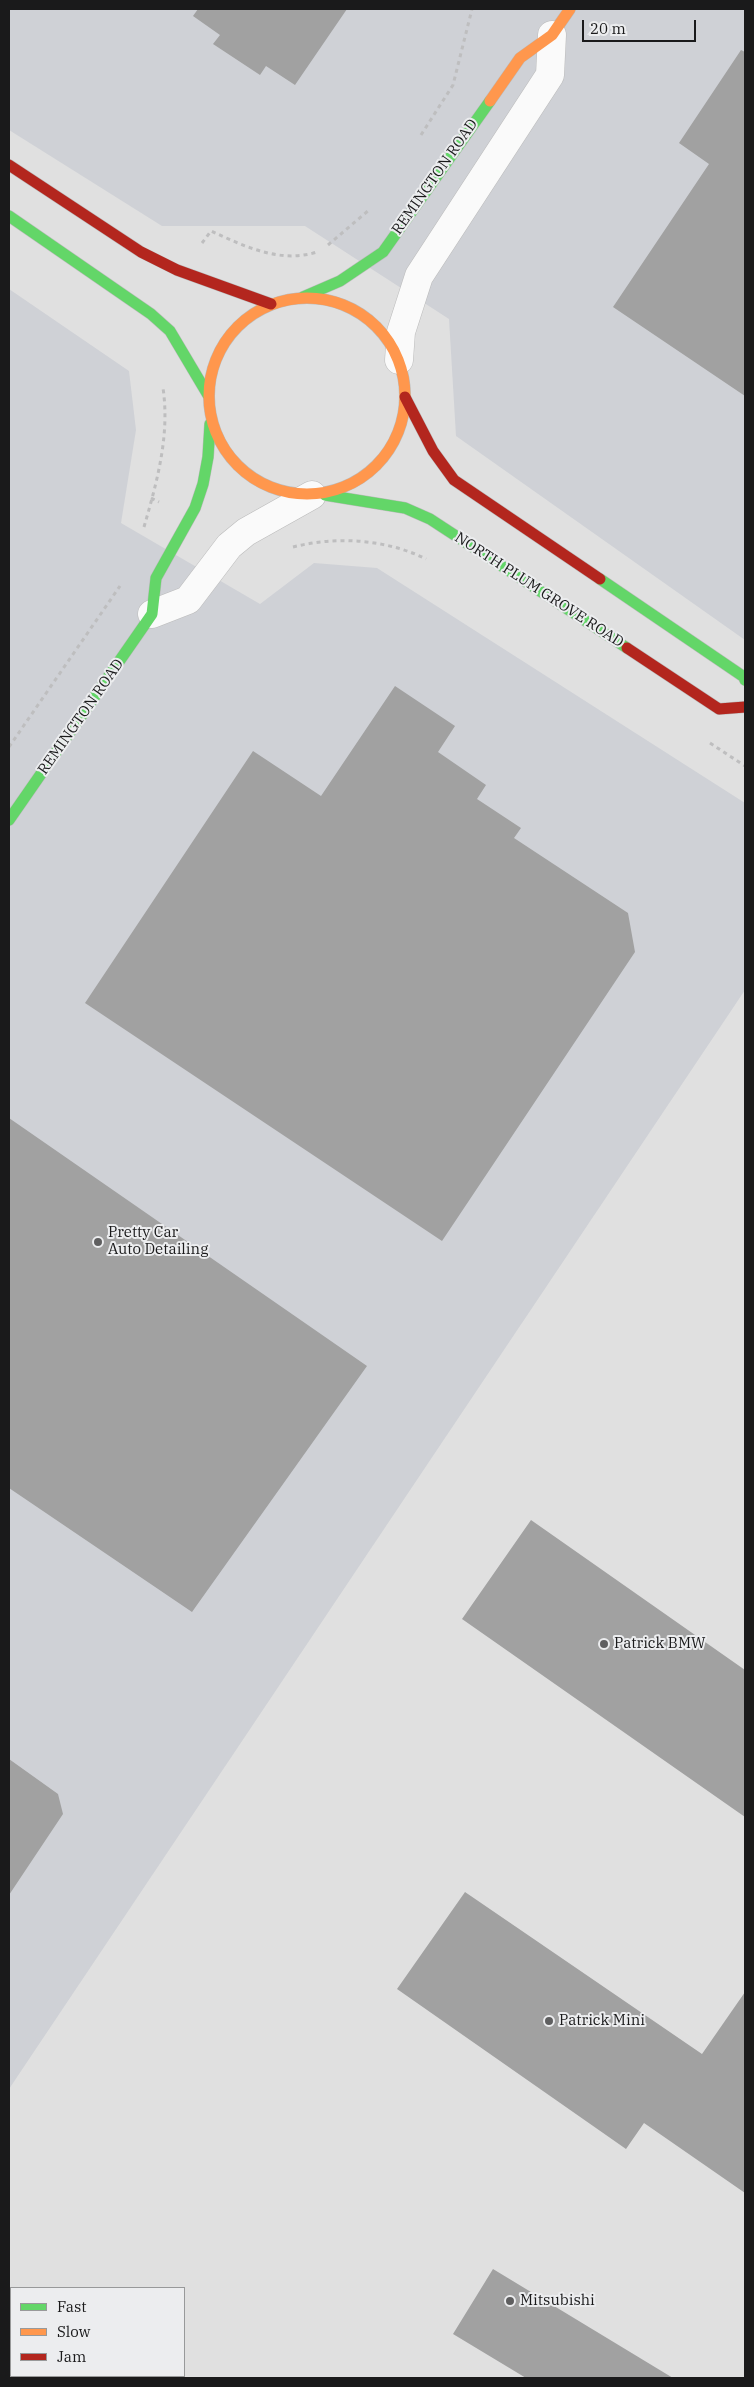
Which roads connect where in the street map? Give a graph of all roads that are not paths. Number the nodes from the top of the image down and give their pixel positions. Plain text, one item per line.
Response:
1 (570, 9) edge
2 (552, 35) junction
3 (9, 164) edge
4 (9, 216) edge
5 (301, 298) junction
6 (271, 304) junction
7 (399, 360) junction
8 (208, 396) junction
9 (405, 397) junction
10 (210, 417) junction
11 (316, 495) junction
12 (152, 614) junction
13 (745, 680) edge
14 (745, 707) edge
15 (9, 820) edge

1 - 2 street, REMINGTON ROAD
2 - 5 street, REMINGTON ROAD
2 - 7 street
3 - 6 street
4 - 8 street
5 - 6 street
5 - 7 street
6 - 8 street
7 - 9 street
8 - 10 street
9 - 11 street
9 - 13 street
10 - 11 street, NORTH PLUM GROVE ROAD
10 - 12 street, REMINGTON ROAD
11 - 12 street
11 - 14 street, NORTH PLUM GROVE ROAD
12 - 15 street, REMINGTON ROAD

